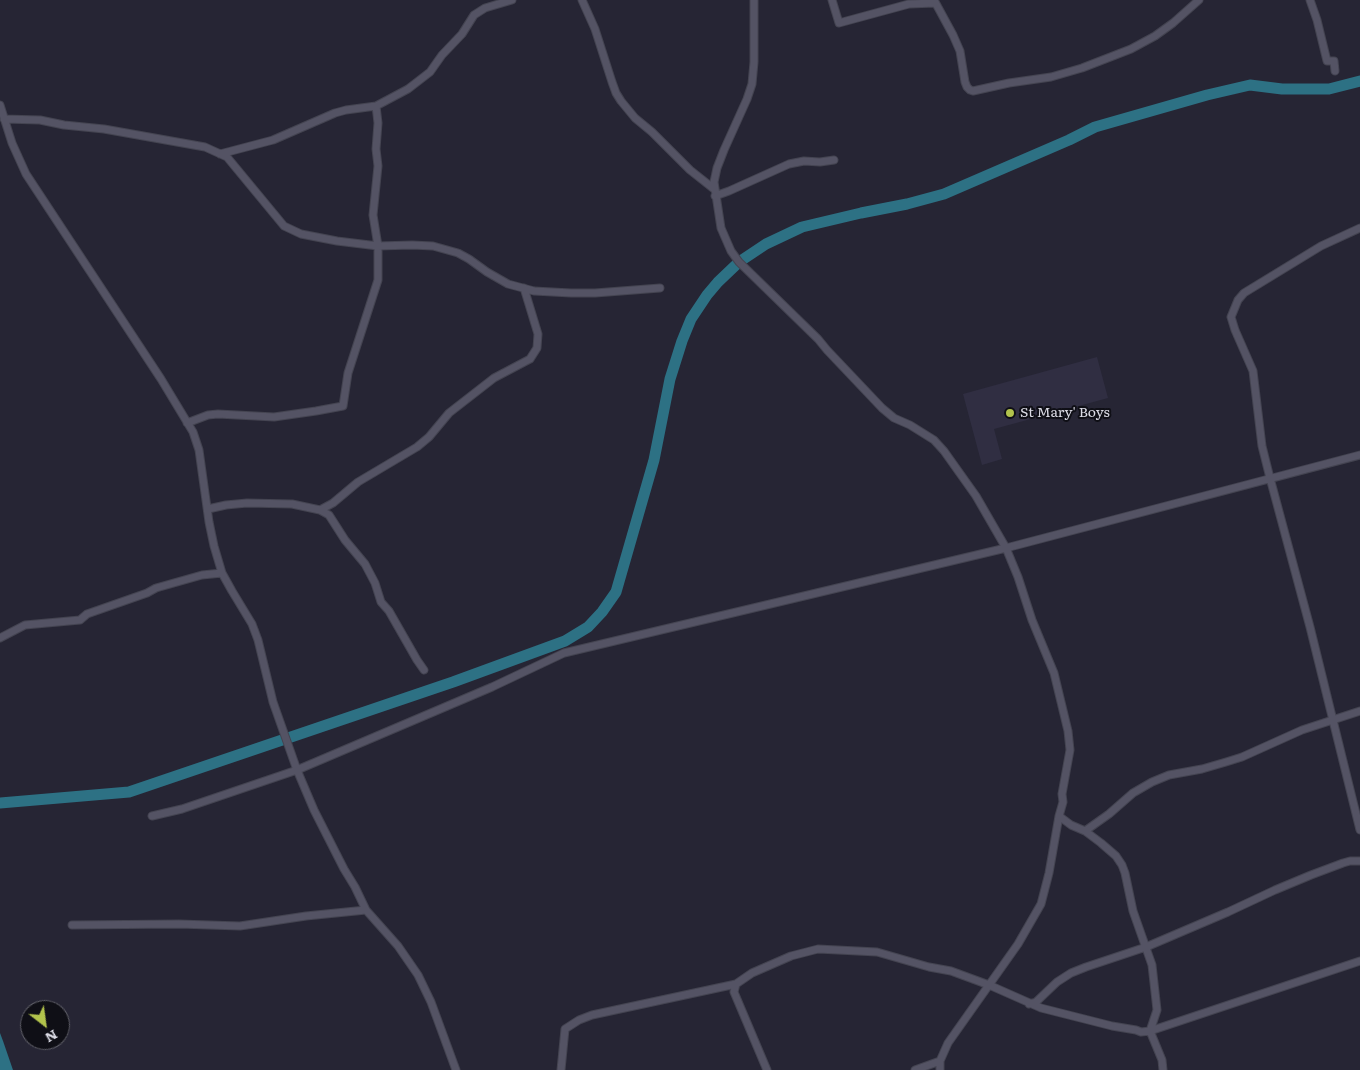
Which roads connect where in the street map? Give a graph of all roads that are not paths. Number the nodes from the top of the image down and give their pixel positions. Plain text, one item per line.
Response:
1 (512, 0) edge
2 (582, 0) edge
3 (754, 0) edge
4 (832, 0) edge
5 (1199, 0) edge
6 (1310, 0) edge
7 (908, 2) edge
8 (934, 2) edge
9 (1335, 71) dead end
10 (0, 105) edge
11 (376, 106) junction
12 (4, 119) junction
13 (220, 154) junction
14 (834, 160) dead end
15 (715, 192) junction
16 (1360, 228) edge
17 (378, 246) junction
18 (524, 288) junction
19 (660, 288) dead end
20 (187, 423) junction
21 (1360, 455) edge
22 (1270, 478) junction
23 (208, 509) junction
24 (320, 510) junction
25 (1006, 548) junction
26 (222, 573) junction
27 (0, 638) edge
28 (424, 670) dead end
29 (1360, 711) edge
30 (1333, 720) junction
31 (297, 770) junction
32 (152, 816) dead end
33 (1059, 816) junction
34 (1360, 830) edge
35 (1085, 831) junction
36 (1360, 861) edge
37 (366, 910) junction
38 (72, 925) dead end
39 (1146, 947) junction
40 (1360, 961) edge
41 (736, 984) junction
42 (989, 985) junction
43 (1029, 1004) junction
44 (1150, 1031) junction
45 (940, 1061) junction
46 (456, 1070) edge
47 (562, 1070) edge
48 (767, 1070) edge
49 (915, 1070) edge
50 (940, 1070) edge
51 (1164, 1070) edge

1 - 11 street
2 - 15 street
3 - 15 street
4 - 7 street
5 - 8 street
6 - 9 street
7 - 8 street
10 - 12 street
11 - 13 street
11 - 17 street
12 - 13 street
12 - 20 street
13 - 17 street
14 - 15 street
15 - 25 street
16 - 22 street
17 - 18 street
17 - 20 street
18 - 19 street
18 - 24 street
20 - 23 street
21 - 22 street
22 - 25 street
22 - 30 street
23 - 24 street
23 - 26 street
24 - 28 street
25 - 31 street
25 - 33 street
26 - 27 street
26 - 31 street
29 - 30 street
30 - 34 street
30 - 35 street
31 - 32 street
31 - 37 street
33 - 35 street
33 - 42 street
35 - 39 street
36 - 39 street
37 - 38 street
37 - 46 street
39 - 43 street
39 - 44 street
40 - 44 street
41 - 42 street
41 - 47 street
41 - 48 street
42 - 43 street
42 - 45 street
43 - 44 street
44 - 51 street
45 - 49 street
45 - 50 street

